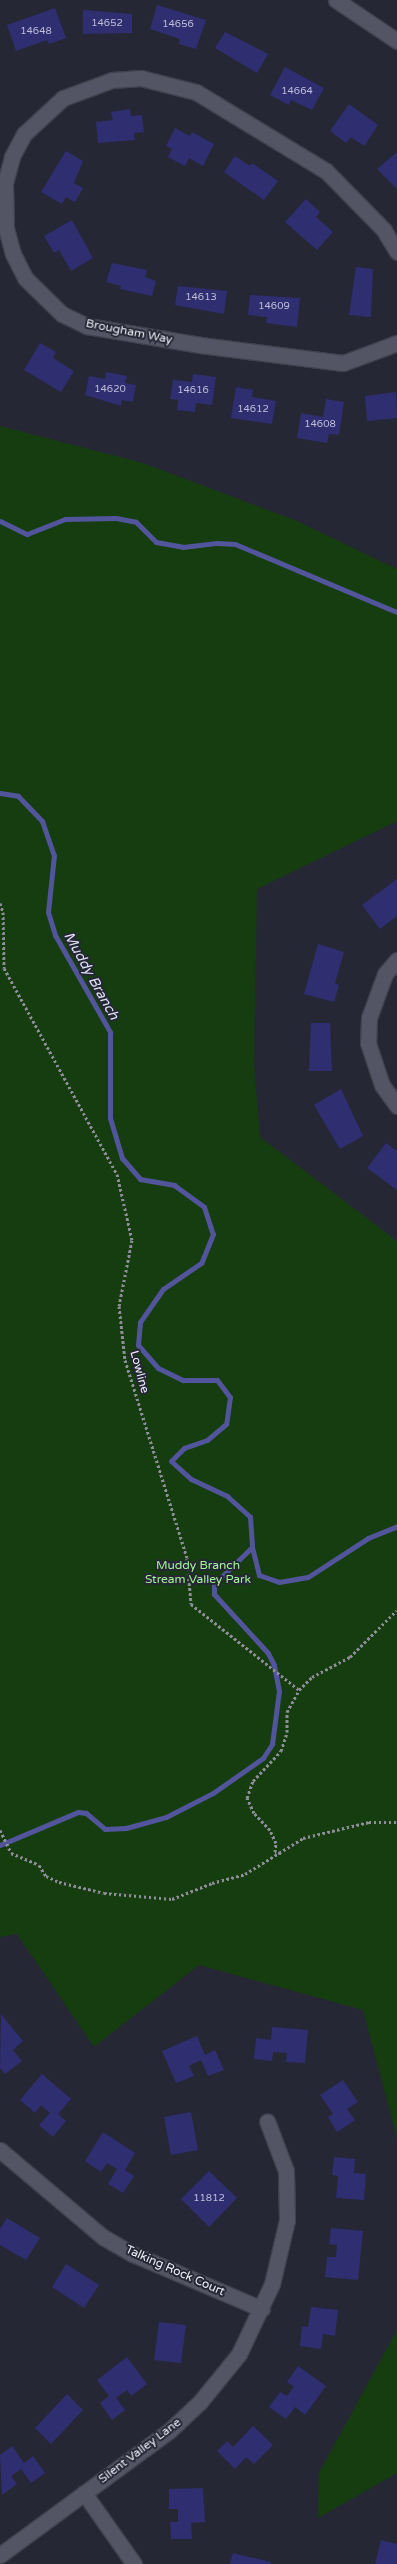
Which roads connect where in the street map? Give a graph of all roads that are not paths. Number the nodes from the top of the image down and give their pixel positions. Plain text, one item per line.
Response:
1 (336, 0) edge
2 (397, 40) edge
3 (397, 252) edge
4 (397, 343) edge
5 (397, 960) edge
6 (397, 1106) edge
7 (267, 2121) dead end
8 (0, 2150) edge
9 (262, 2309) junction
10 (84, 2493) junction
11 (0, 2555) edge
12 (134, 2564) edge

1 - 2 street
3 - 4 street, Brougham Way
5 - 6 street
7 - 9 street, Silent Valley Lane
8 - 9 street, Talking Rock Court
9 - 10 street, Silent Valley Lane
10 - 11 street, Silent Valley Lane
10 - 12 street

